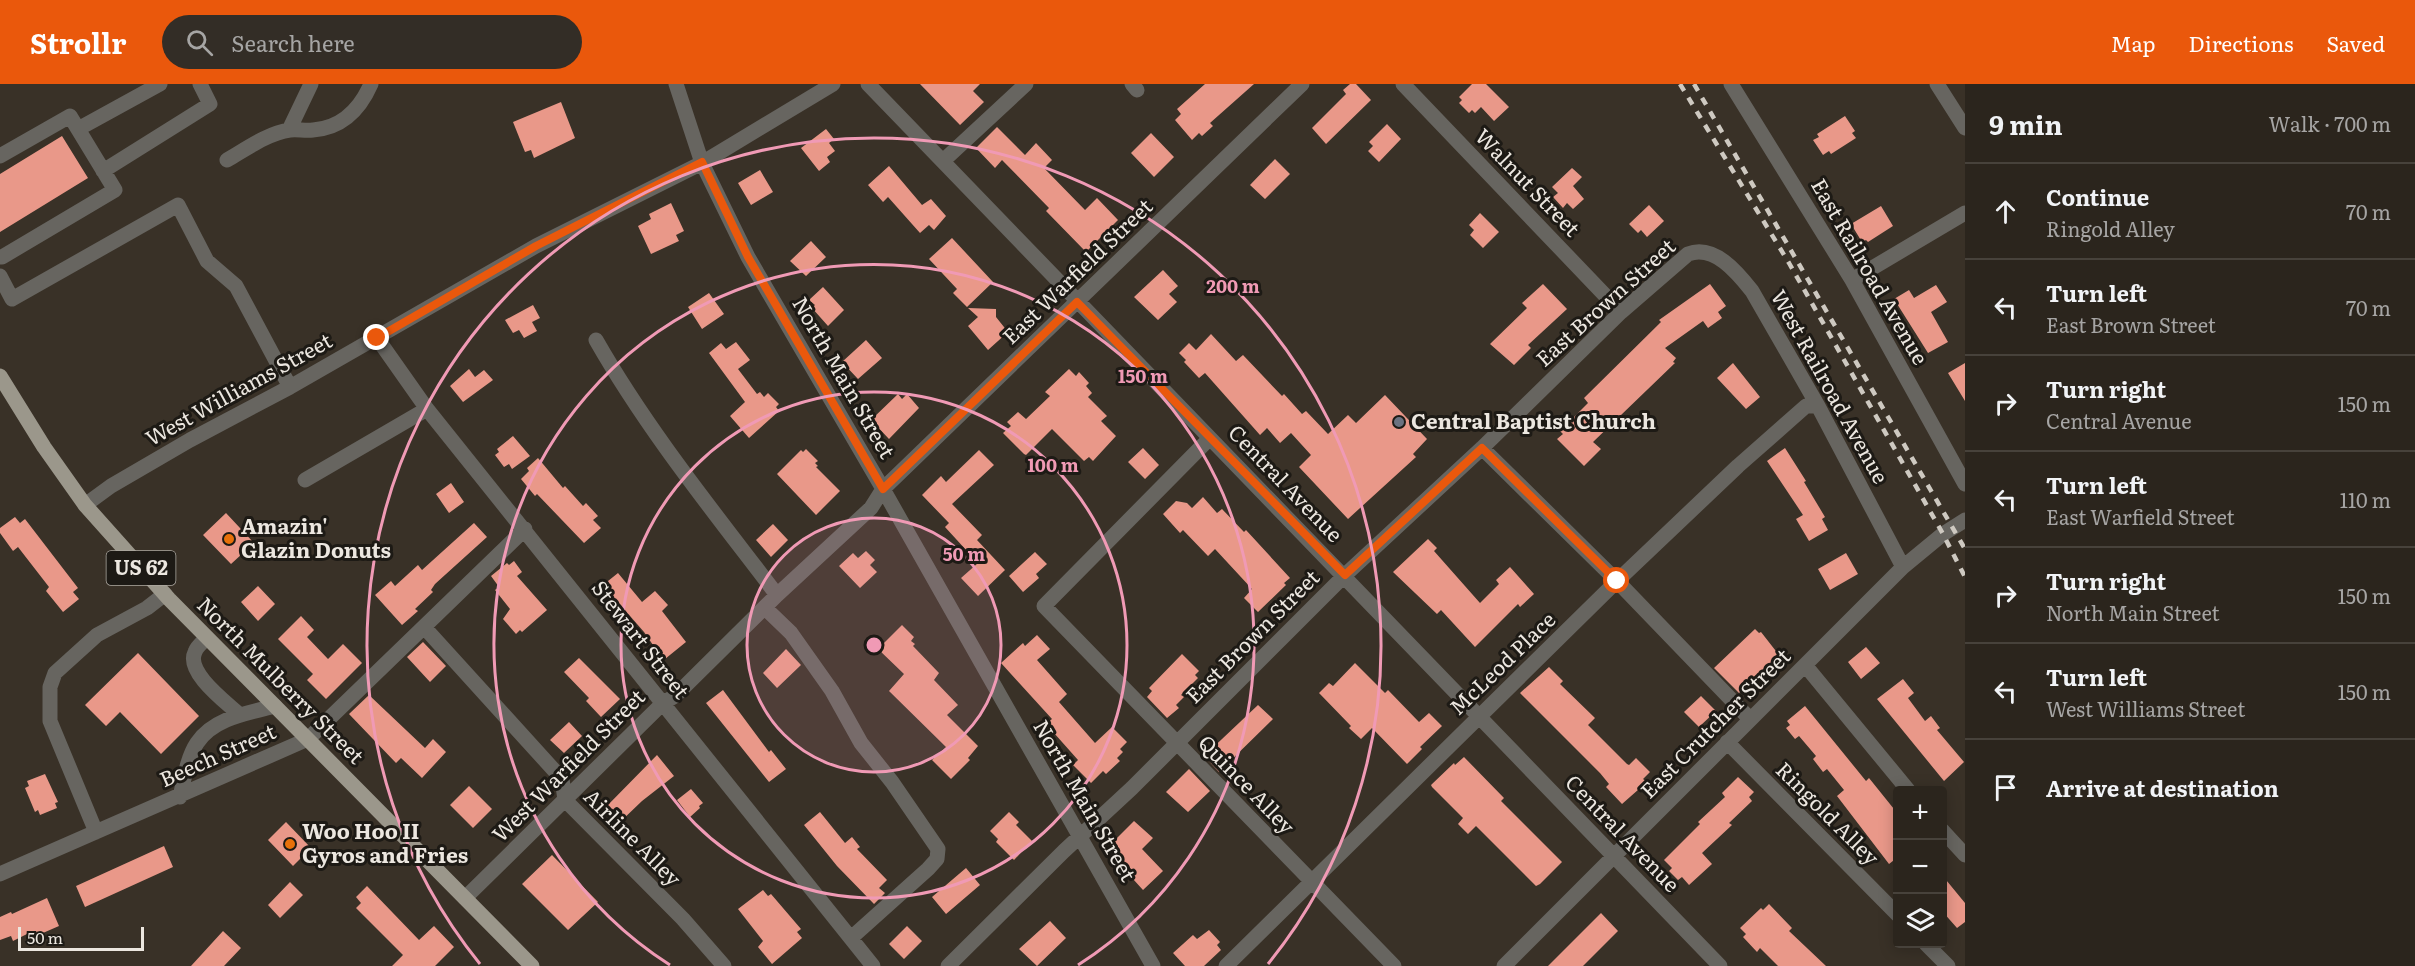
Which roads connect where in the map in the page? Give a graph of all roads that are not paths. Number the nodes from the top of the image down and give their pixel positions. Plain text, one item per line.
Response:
1 (160, 84) edge
2 (200, 84) edge
3 (372, 84) edge
4 (676, 84) edge
5 (833, 84) edge
6 (868, 84) edge
7 (1026, 84) edge
8 (1302, 84) edge
9 (1403, 84) edge
10 (1731, 84) edge
11 (1937, 84) edge
12 (311, 85) edge
13 (1965, 128) edge
14 (78, 129) junction
15 (289, 130) junction
16 (0, 156) edge
17 (227, 160) dead end
18 (943, 161) junction
19 (702, 162) junction
20 (104, 171) junction
21 (1965, 213) edge
22 (1694, 251) joint
23 (0, 257) edge
24 (0, 276) edge
25 (1852, 280) junction
26 (1077, 302) junction
27 (1622, 312) junction
28 (377, 338) junction
29 (596, 340) dead end
30 (2, 383) edge
31 (290, 387) junction
32 (1818, 406) junction
33 (428, 409) junction
34 (1210, 438) junction
35 (1482, 448) junction
36 (305, 480) dead end
37 (1965, 484) edge
38 (883, 489) junction
39 (85, 505) junction
40 (1965, 520) edge
41 (525, 529) junction
42 (1903, 567) junction
43 (1345, 575) junction
44 (1617, 581) junction
45 (165, 594) junction
46 (777, 595) junction
47 (765, 608) junction
48 (424, 627) junction
49 (207, 638) junction
50 (1805, 665) junction
51 (663, 703) junction
52 (275, 706) junction
53 (240, 715) junction
54 (1480, 716) junction
55 (1750, 719) junction
56 (308, 739) junction
57 (1727, 742) junction
58 (1176, 743) junction
59 (1905, 786) edge
60 (180, 797) junction
61 (565, 800) junction
62 (96, 832) junction
63 (1947, 835) edge
64 (1080, 836) junction
65 (1965, 855) edge
66 (1613, 856) junction
67 (2, 868) edge
68 (1311, 882) junction
69 (465, 898) junction
70 (1893, 910) edge
71 (851, 938) junction
72 (1930, 948) edge
73 (532, 966) edge
74 (724, 966) edge
75 (873, 966) edge
76 (948, 966) edge
77 (1153, 966) edge
78 (1226, 966) edge
79 (1394, 966) edge
80 (1504, 966) edge
81 (1720, 966) edge
82 (1948, 966) edge

1 - 14 street
2 - 20 street
3 - 15 street
4 - 19 street, North Main Street
5 - 19 street, West Williams Street
6 - 18 street, Central Avenue
7 - 18 street
8 - 26 street, East Warfield Street
9 - 27 street, Walnut Street
10 - 25 street, East Railroad Avenue
11 - 13 street
12 - 15 street
14 - 16 street
14 - 20 street
15 - 17 street
18 - 26 street, Central Avenue
19 - 28 street, West Williams Street
19 - 38 street, North Main Street
20 - 23 street
21 - 25 street
22 - 27 street, East Brown Street
22 - 32 street, West Railroad Avenue
24 - 31 street
25 - 37 street, East Railroad Avenue
26 - 34 street, Central Avenue
26 - 38 street, East Warfield Street
27 - 35 street, East Brown Street
28 - 31 street, West Williams Street
28 - 33 street, Stewart Street
29 - 46 street
30 - 39 main road, North Mulberry Street / US 62
31 - 39 street, West Williams Street
32 - 42 street, West Railroad Avenue
32 - 44 street, McLeod Place
33 - 36 street
33 - 41 street, Stewart Street
34 - 43 street, Central Avenue
34 - 58 street, Quince Alley
35 - 43 street, East Brown Street
35 - 44 street
38 - 46 street, West Warfield Street
38 - 64 street, North Main Street
39 - 45 main road, North Mulberry Street / US 62
40 - 42 street, East Crutcher Street
41 - 48 street, Beech Street
41 - 51 street, Stewart Street
42 - 50 street, East Crutcher Street
43 - 54 street, Central Avenue
43 - 58 street, East Brown Street
44 - 54 street, McLeod Place
44 - 55 street
45 - 49 main road, North Mulberry Street / US 62
45 - 62 street
46 - 47 street, West Warfield Street
47 - 51 street, West Warfield Street
47 - 71 street
48 - 56 street, Beech Street
48 - 61 street, Airline Alley
49 - 52 main road, North Mulberry Street / US 62
49 - 53 street
50 - 55 street, East Crutcher Street
50 - 59 street
51 - 61 street, West Warfield Street
51 - 71 street, Stewart Street
52 - 53 street
52 - 56 main road, North Mulberry Street / US 62
53 - 60 street
54 - 66 street, Central Avenue
54 - 68 street, McLeod Place
55 - 57 street, East Crutcher Street
56 - 60 street, Beech Street
56 - 69 main road, North Mulberry Street / US 62
57 - 66 street, East Crutcher Street
57 - 70 street, Ringold Alley
58 - 64 street, East Brown Street
58 - 68 street, Quince Alley
60 - 62 street, Beech Street
61 - 69 street, West Warfield Street
61 - 74 street, Airline Alley
62 - 67 street, Beech Street
63 - 65 street
64 - 76 street, East Brown Street
64 - 77 street, North Main Street
66 - 80 street, East Crutcher Street
66 - 81 street, Central Avenue
68 - 78 street, McLeod Place
68 - 79 street, Quince Alley
69 - 73 main road, North Mulberry Street / US 62
71 - 75 street, Stewart Street
72 - 82 street

